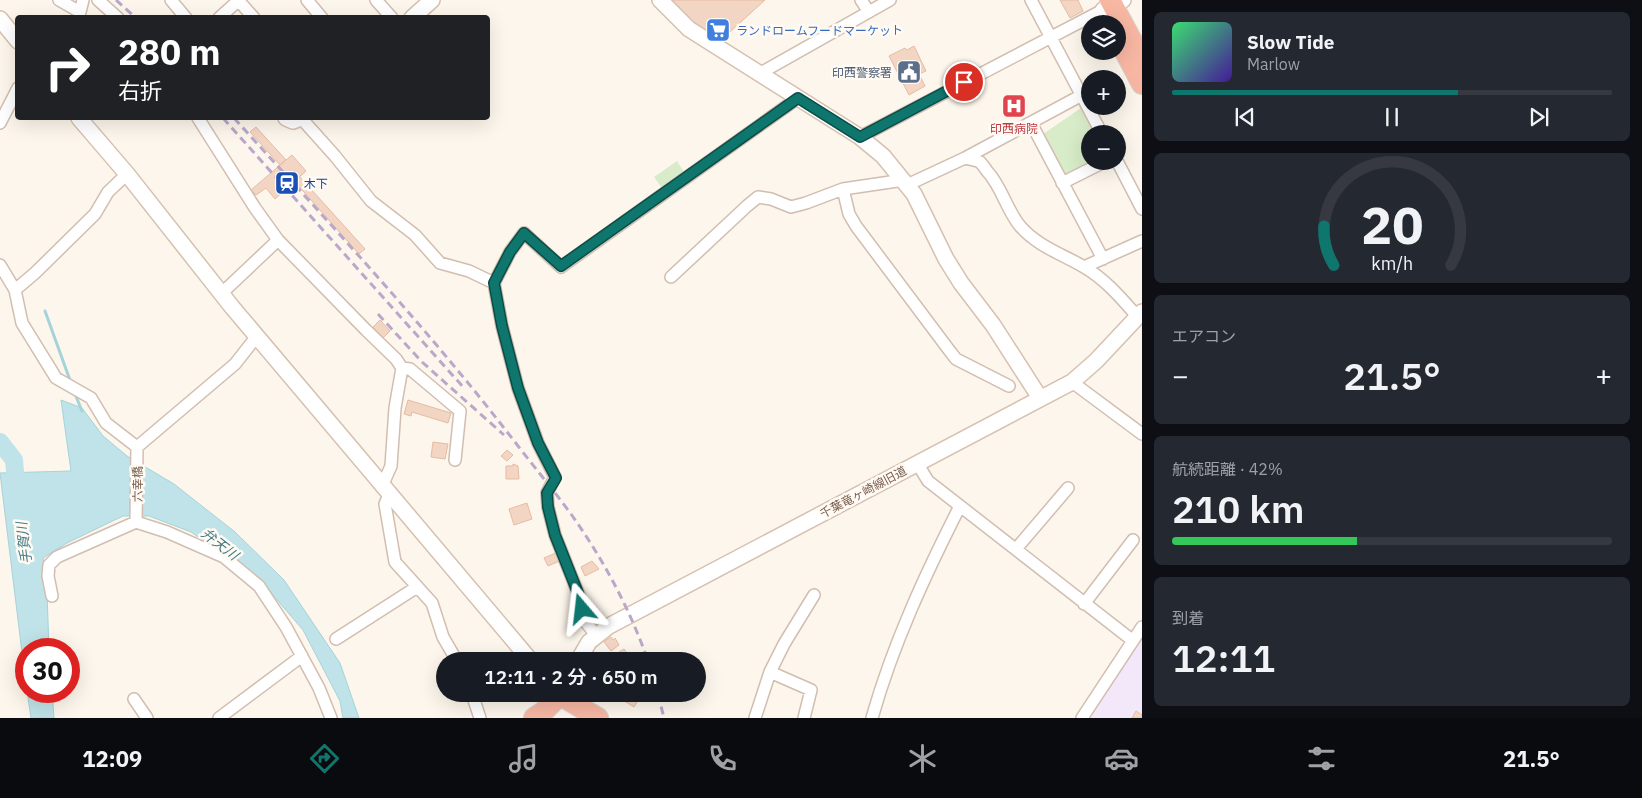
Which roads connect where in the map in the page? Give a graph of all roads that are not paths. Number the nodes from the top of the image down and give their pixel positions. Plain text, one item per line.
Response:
1 (59, 0) edge
2 (83, 0) edge
3 (98, 0) edge
4 (171, 0) edge
5 (239, 0) edge
6 (307, 0) edge
7 (376, 0) edge
8 (432, 0) edge
9 (660, 0) edge
10 (861, 0) edge
11 (890, 0) edge
12 (1031, 0) edge
13 (1109, 7) edge
14 (869, 12) junction
15 (115, 15) edge
16 (184, 15) edge
17 (222, 15) edge
18 (252, 15) edge
19 (320, 15) edge
20 (389, 15) edge
21 (415, 15) edge
22 (0, 19) edge
23 (15, 37) edge
24 (1051, 37) junction
25 (1126, 53) edge
26 (1142, 59) edge
27 (759, 74) junction
28 (1142, 84) edge
29 (15, 94) edge
30 (1081, 94) edge
31 (1081, 97) edge
32 (798, 98) junction
33 (81, 120) edge
34 (199, 120) edge
35 (303, 120) edge
36 (0, 122) edge
37 (1032, 123) junction
38 (860, 137) junction
39 (965, 158) junction
40 (1088, 170) edge
41 (1122, 170) edge
42 (127, 174) junction
43 (906, 183) junction
44 (1062, 183) junction
45 (843, 189) junction
46 (1142, 209) edge
47 (278, 240) junction
48 (1142, 241) edge
49 (1103, 258) junction
50 (0, 265) edge
51 (1084, 267) junction
52 (671, 277) dead end
53 (494, 283) junction
54 (15, 290) junction
55 (222, 293) junction
56 (1140, 314) edge
57 (257, 336) junction
58 (402, 368) junction
59 (1072, 382) junction
60 (1009, 386) dead end
61 (1040, 398) junction
62 (1142, 434) edge
63 (137, 447) junction
64 (455, 460) dead end
65 (917, 463) junction
66 (387, 488) junction
67 (1068, 488) dead end
68 (960, 506) junction
69 (136, 522) junction
70 (1134, 540) dead end
71 (1016, 549) junction
72 (417, 587) junction
73 (814, 595) dead end
74 (52, 596) dead end
75 (1084, 604) junction
76 (1142, 627) edge
77 (596, 635) junction
78 (336, 639) dead end
79 (1132, 640) junction
80 (452, 652) edge
81 (524, 652) edge
82 (583, 652) edge
83 (302, 656) junction
84 (770, 672) junction
85 (134, 699) dead end
86 (475, 702) edge
87 (552, 702) edge
88 (573, 702) edge
89 (147, 718) edge
90 (220, 718) edge
91 (331, 718) edge
92 (480, 718) edge
93 (534, 718) edge
94 (598, 718) edge
95 (756, 718) edge
96 (804, 718) edge
97 (872, 718) edge
98 (1082, 718) edge

1 - 2 street
3 - 15 street
4 - 16 street
5 - 17 street
5 - 18 street
6 - 19 street
7 - 20 street
8 - 21 street
9 - 27 street
10 - 14 street
11 - 14 street
12 - 24 street
13 - 24 street
13 - 26 highway
14 - 27 street
22 - 23 street
24 - 30 street
24 - 38 street
25 - 28 highway
27 - 32 street
29 - 36 street
31 - 37 street
32 - 38 street
32 - 53 street
33 - 42 street
34 - 47 street
35 - 53 street
37 - 39 street
37 - 44 street
38 - 43 street
39 - 43 street
39 - 51 street
40 - 44 street
41 - 46 street
42 - 54 street
42 - 55 street
43 - 45 street
43 - 61 street
44 - 49 street
45 - 52 street
45 - 60 street
47 - 55 street
47 - 58 street
48 - 49 street
49 - 51 street
50 - 54 street
51 - 56 street
53 - 77 street
54 - 63 street
55 - 57 street
56 - 59 street, 千葉竜ヶ崎線旧道
57 - 63 street
57 - 66 street
58 - 64 street
58 - 66 street
59 - 61 street, 千葉竜ヶ崎線旧道
59 - 62 street
61 - 65 street, 千葉竜ヶ崎線旧道
63 - 69 street, 六幸橋
65 - 68 street
65 - 77 street, 千葉竜ヶ崎線旧道
66 - 72 street
66 - 81 street
67 - 71 street
68 - 71 street
68 - 97 street
69 - 74 street
69 - 83 street
70 - 75 street
71 - 75 street
72 - 78 street
72 - 80 street
73 - 84 street
75 - 79 street
76 - 79 street
77 - 82 street, 千葉竜ヶ崎線旧道
79 - 98 street
83 - 90 street
83 - 91 street
84 - 95 street
84 - 96 street
85 - 89 street
86 - 92 street
87 - 93 highway
88 - 94 highway

